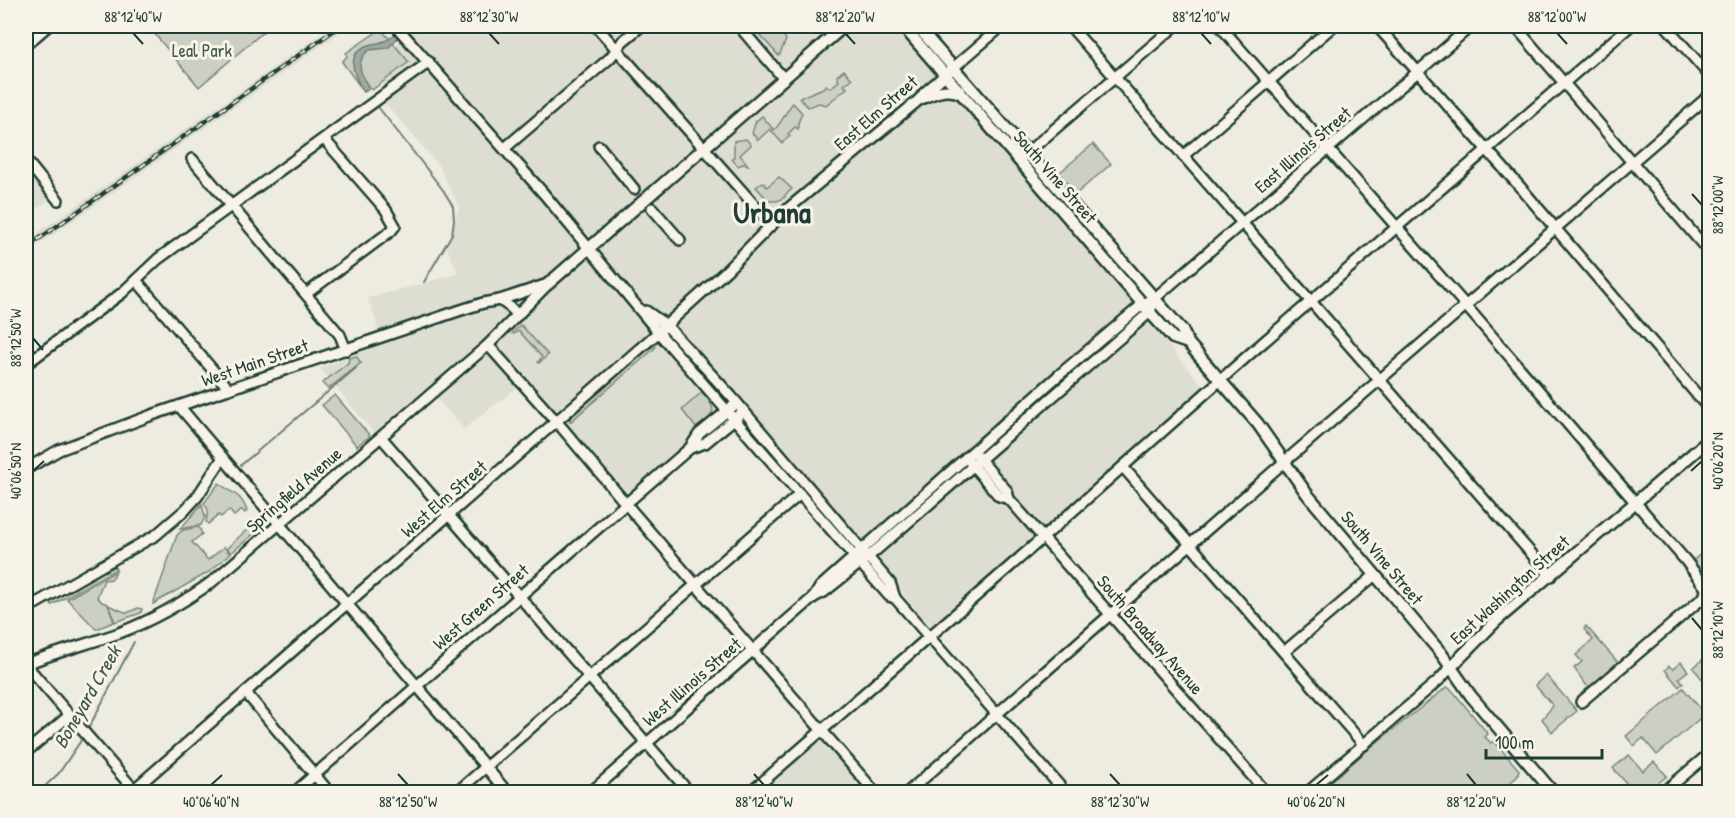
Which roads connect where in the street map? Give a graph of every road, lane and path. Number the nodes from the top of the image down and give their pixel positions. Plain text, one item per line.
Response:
1 (47, 26) edge
2 (396, 26) edge
3 (596, 26) edge
4 (641, 26) edge
5 (739, 26) edge
6 (844, 26) edge
7 (903, 26) edge
8 (917, 26) edge
9 (1002, 26) edge
10 (1070, 26) edge
11 (1175, 26) edge
12 (1220, 26) edge
13 (1333, 26) edge
14 (1377, 26) edge
15 (1471, 26) edge
16 (1515, 26) edge
17 (1630, 26) edge
18 (1666, 26) edge
19 (26, 44) edge
20 (617, 50) junction
21 (429, 62) junction
22 (954, 67) junction
23 (1418, 71) junction
24 (944, 75) junction
25 (1710, 76) edge
26 (1116, 77) junction
27 (784, 79) junction
28 (1268, 81) junction
29 (1564, 82) junction
30 (960, 93) junction
31 (1710, 95) edge
32 (920, 99) junction
33 (324, 139) junction
34 (599, 147) dead end
35 (505, 148) junction
36 (705, 148) junction
37 (1328, 149) junction
38 (1486, 150) junction
39 (1028, 152) junction
40 (1183, 156) junction
41 (192, 159) dead end
42 (26, 160) edge
43 (1018, 160) junction
44 (1633, 161) junction
45 (634, 189) dead end
46 (1064, 194) junction
47 (58, 200) dead end
48 (1054, 202) junction
49 (232, 207) junction
50 (652, 208) dead end
51 (1243, 223) junction
52 (772, 225) junction
53 (1397, 227) junction
54 (1555, 229) junction
55 (680, 240) dead end
56 (589, 248) junction
57 (1710, 253) edge
58 (1117, 254) junction
59 (1107, 262) junction
60 (136, 280) junction
61 (548, 284) junction
62 (306, 294) junction
63 (1155, 298) junction
64 (500, 300) junction
65 (1310, 302) junction
66 (1466, 306) junction
67 (1147, 308) junction
68 (518, 315) junction
69 (662, 329) junction
70 (1111, 333) junction
71 (1117, 340) junction
72 (1188, 343) junction
73 (488, 345) junction
74 (346, 350) junction
75 (26, 364) edge
76 (1220, 380) junction
77 (1380, 380) junction
78 (229, 389) junction
79 (737, 403) junction
80 (179, 406) junction
81 (728, 410) junction
82 (1710, 410) edge
83 (743, 411) junction
84 (735, 419) junction
85 (557, 422) junction
86 (381, 437) junction
87 (1710, 439) edge
88 (690, 448) junction
89 (968, 454) junction
90 (222, 459) junction
91 (1285, 462) junction
92 (977, 463) junction
93 (28, 465) edge
94 (1123, 467) junction
95 (800, 494) junction
96 (626, 503) junction
97 (1635, 503) junction
98 (450, 516) junction
99 (279, 525) junction
100 (1043, 538) junction
101 (1190, 546) junction
102 (861, 557) junction
103 (1375, 575) junction
104 (1551, 576) junction
105 (695, 584) junction
106 (519, 596) junction
107 (347, 605) junction
108 (26, 609) edge
109 (1111, 616) junction
110 (930, 636) junction
111 (753, 651) junction
112 (1284, 652) junction
113 (26, 664) edge
114 (1451, 667) junction
115 (589, 676) junction
116 (416, 686) junction
117 (246, 693) junction
118 (1581, 702) dead end
119 (998, 714) junction
120 (70, 715) junction
121 (821, 730) junction
122 (647, 743) junction
123 (1364, 745) junction
124 (26, 752) edge
125 (1710, 753) edge
126 (486, 767) junction
127 (314, 775) junction
128 (134, 792) edge
129 (295, 792) edge
130 (329, 792) edge
131 (457, 792) edge
132 (507, 792) edge
133 (591, 792) edge
134 (689, 792) edge
135 (751, 792) edge
136 (875, 792) edge
137 (908, 792) edge
138 (1065, 792) edge
139 (1266, 792) edge
140 (1308, 792) edge
141 (1553, 792) edge
142 (1664, 792) edge

1 - 19 main road
2 - 21 street
3 - 20 street
4 - 20 street
5 - 27 street
6 - 27 main road, West Main Street
7 - 24 main road, South Vine Street
8 - 22 main road, South Vine Street
9 - 22 street, East Elm Street
10 - 26 street
11 - 26 street
12 - 28 street
13 - 28 street
14 - 23 street
15 - 23 street, East Illinois Street
16 - 29 street
17 - 29 street
18 - 25 street
20 - 35 street
20 - 36 street
21 - 33 street
21 - 35 street
22 - 24 street, East Elm Street
22 - 39 main road, South Vine Street
23 - 37 street, East Illinois Street
23 - 38 street
24 - 30 main road, South Vine Street
24 - 32 street, East Elm Street
26 - 39 street
26 - 40 street
27 - 36 main road, West Main Street
28 - 37 street
28 - 40 street
29 - 38 street
29 - 44 street
30 - 32 main road
30 - 43 main road, South Vine Street
31 - 44 street
32 - 52 street, East Elm Street
33 - 49 street
33 - 62 street
34 - 45 street
35 - 56 street
36 - 52 street
36 - 56 main road, West Main Street
37 - 51 street, East Illinois Street
37 - 53 street
38 - 53 street
38 - 54 street
39 - 43 street
39 - 46 main road, South Vine Street
40 - 51 street
41 - 49 street
42 - 47 street
43 - 48 main road, South Vine Street
44 - 54 street
44 - 57 street
46 - 48 main road
46 - 58 main road, South Vine Street
48 - 59 main road, South Vine Street
49 - 60 street
49 - 62 street
50 - 55 street
51 - 63 street, East Illinois Street
51 - 65 street
52 - 69 street, West Elm Street
53 - 65 street
53 - 66 street
54 - 66 street
54 - 82 street
56 - 61 main road, West Main Street
56 - 69 street
58 - 59 main road
58 - 63 main road, South Vine Street
59 - 67 main road, South Vine Street
60 - 75 street
60 - 78 street
61 - 64 street, West Main Street
61 - 68 street, Springfield Avenue
62 - 74 street
63 - 67 street, East Illinois Street
63 - 72 main road, South Vine Street
64 - 68 street
64 - 74 street, West Main Street
65 - 76 street
65 - 77 street
66 - 77 street
66 - 97 street
67 - 70 street, East Illinois Street
67 - 71 street, East Illinois Street
67 - 72 main road, South Vine Street
68 - 73 street, Springfield Avenue
69 - 79 street
69 - 81 street
69 - 85 street, West Elm Street
70 - 71 street
70 - 89 street, East Illinois Street
71 - 92 street, East Illinois Street
72 - 76 main road, South Vine Street
73 - 85 street
73 - 86 street, Springfield Avenue
74 - 78 street, West Main Street
76 - 91 main road, South Vine Street
76 - 94 street
77 - 91 street
77 - 104 street
78 - 80 street, West Main Street
79 - 81 street, West Green Street
79 - 83 street
80 - 90 street
80 - 93 street, West Main Street
81 - 84 street
81 - 88 street, West Green Street
83 - 84 street, West Green Street
83 - 102 street
84 - 88 street, West Green Street
84 - 95 street
85 - 96 street
85 - 98 street, West Elm Street
86 - 98 street
86 - 99 street, Springfield Avenue
87 - 97 main road, East Washington Street
88 - 96 street, West Green Street
89 - 92 street, South Broadway Avenue
89 - 102 street, West Illinois Street
90 - 99 street
90 - 108 street
91 - 101 street
91 - 103 main road, South Vine Street
92 - 100 street, South Broadway Avenue
92 - 102 street, West Illinois Street
94 - 100 street
94 - 101 street
95 - 102 street
95 - 105 street
96 - 105 street
96 - 106 street, West Green Street
97 - 104 main road, East Washington Street
97 - 118 street
98 - 106 street
98 - 107 street, West Elm Street
99 - 107 street
99 - 113 street, Springfield Avenue
100 - 109 street, South Broadway Avenue
100 - 110 street
101 - 109 street
101 - 112 street
102 - 110 street
102 - 111 street, West Illinois Street
103 - 112 street
103 - 114 main road, South Vine Street
104 - 114 main road, East Washington Street
105 - 111 street
105 - 115 street
106 - 115 street
106 - 116 street, West Green Street
107 - 116 street
107 - 117 street, West Elm Street
109 - 119 street
109 - 139 street, South Broadway Avenue
110 - 119 street
110 - 121 street
111 - 121 street
111 - 122 street, West Illinois Street
112 - 123 street
113 - 120 street
114 - 123 street, East Washington Street
114 - 141 main road, South Vine Street
115 - 122 street
115 - 126 street
116 - 126 street
116 - 127 street, West Green Street
117 - 127 street
117 - 128 street, West Elm Street
119 - 137 street
119 - 138 street
120 - 124 street
120 - 128 street
121 - 135 street
121 - 136 street
122 - 133 street, West Illinois Street
122 - 134 street
123 - 140 street, East Washington Street
125 - 142 street
126 - 131 street
126 - 132 street
127 - 129 street, West Green Street
127 - 130 street

